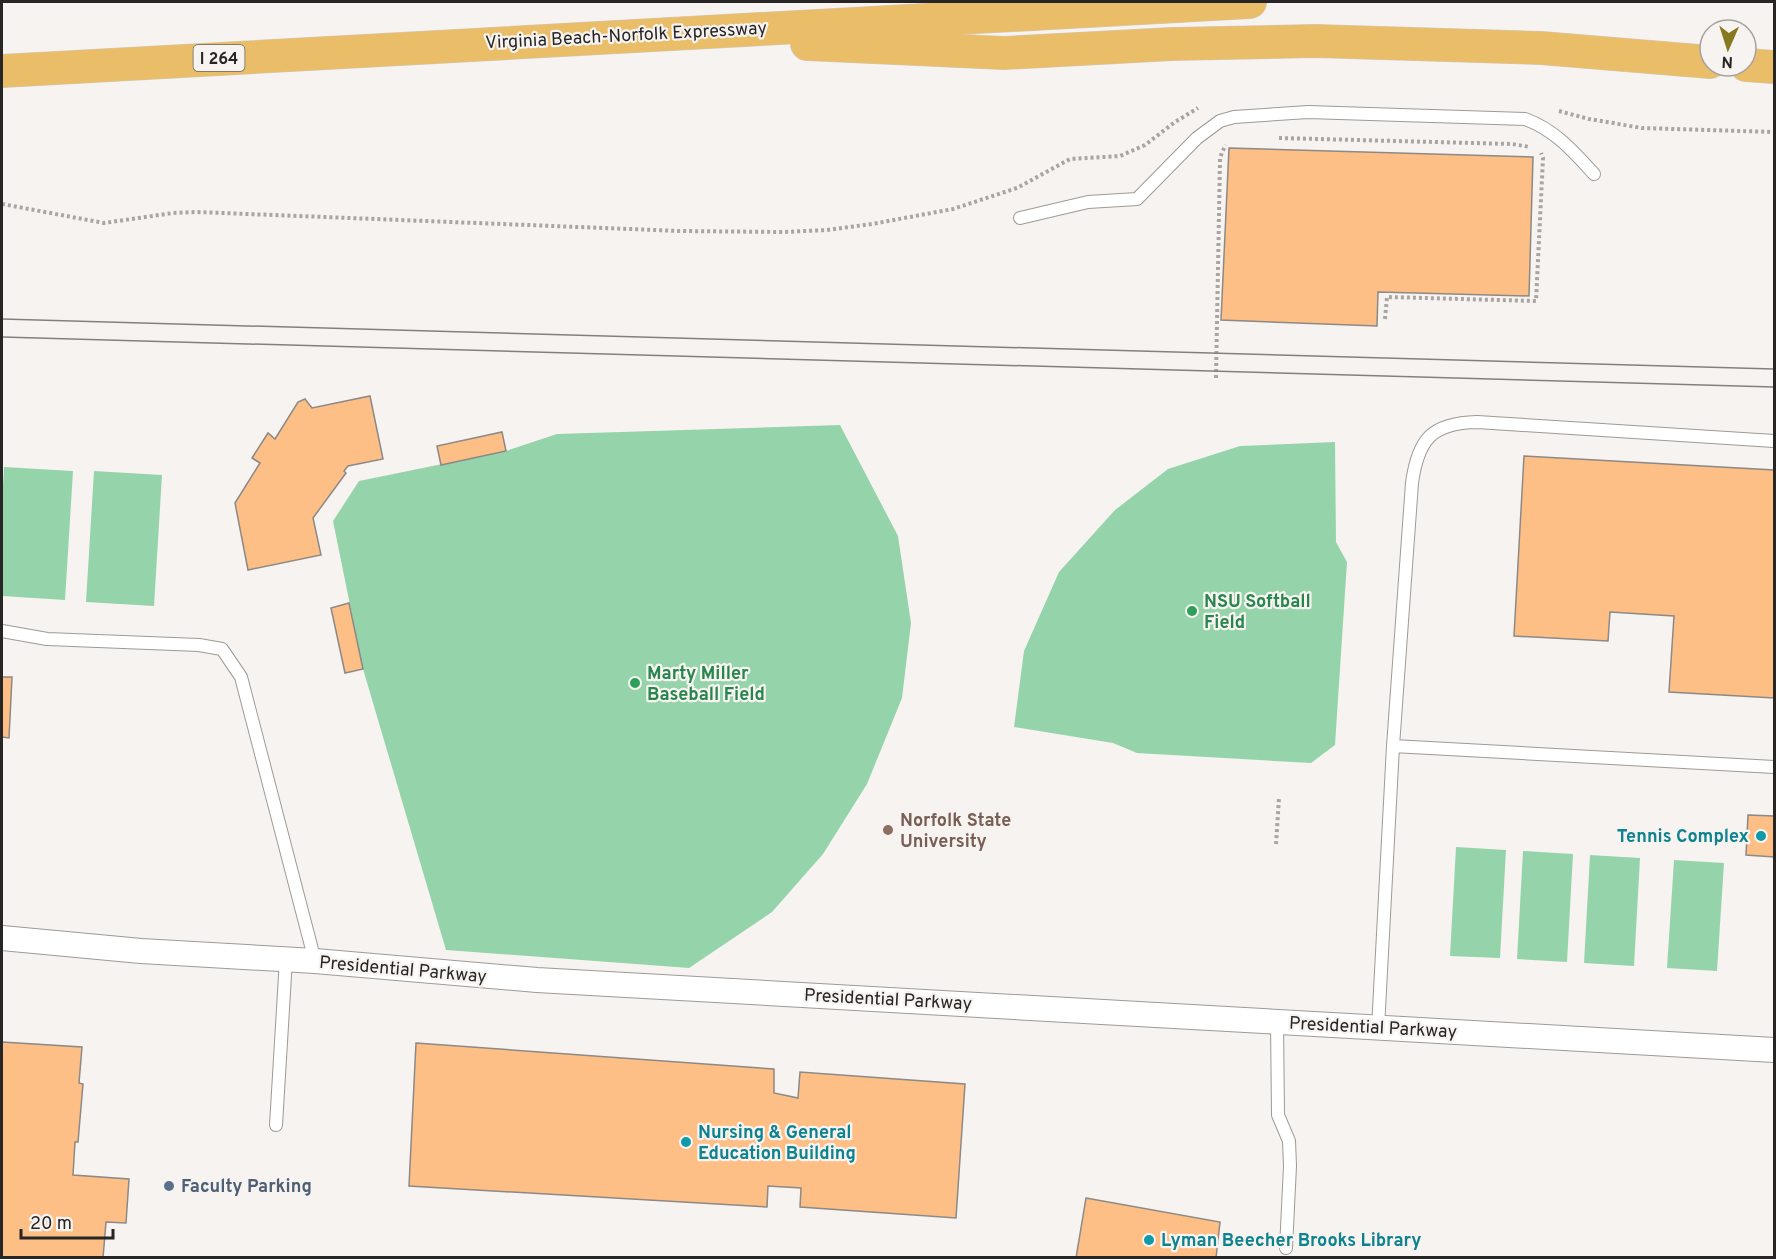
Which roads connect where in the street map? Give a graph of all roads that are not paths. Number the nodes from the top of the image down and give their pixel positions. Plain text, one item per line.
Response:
1 (1250, 2) edge
2 (616, 35) junction
3 (1698, 61) edge
4 (1758, 66) edge
5 (1774, 67) edge
6 (2, 71) edge
7 (1594, 174) dead end
8 (1020, 218) dead end
9 (1774, 441) edge
10 (2, 631) edge
11 (1393, 746) junction
12 (1774, 767) edge
13 (2, 938) edge
14 (286, 959) junction
15 (315, 961) junction
16 (1277, 1022) junction
17 (1378, 1028) junction
18 (1774, 1050) edge
19 (276, 1125) dead end
20 (1286, 1248) dead end

1 - 2 highway, Virginia Beach-Norfolk Expressway / I 264
2 - 3 highway
2 - 6 highway, Virginia Beach-Norfolk Expressway / I 264
4 - 5 highway
7 - 8 lane
9 - 11 lane
10 - 15 lane
11 - 12 lane
11 - 17 lane
13 - 14 street, Presidential Parkway
14 - 15 street, Presidential Parkway
14 - 19 lane
15 - 16 street, Presidential Parkway
16 - 17 street, Presidential Parkway
16 - 20 lane
17 - 18 street, Presidential Parkway

